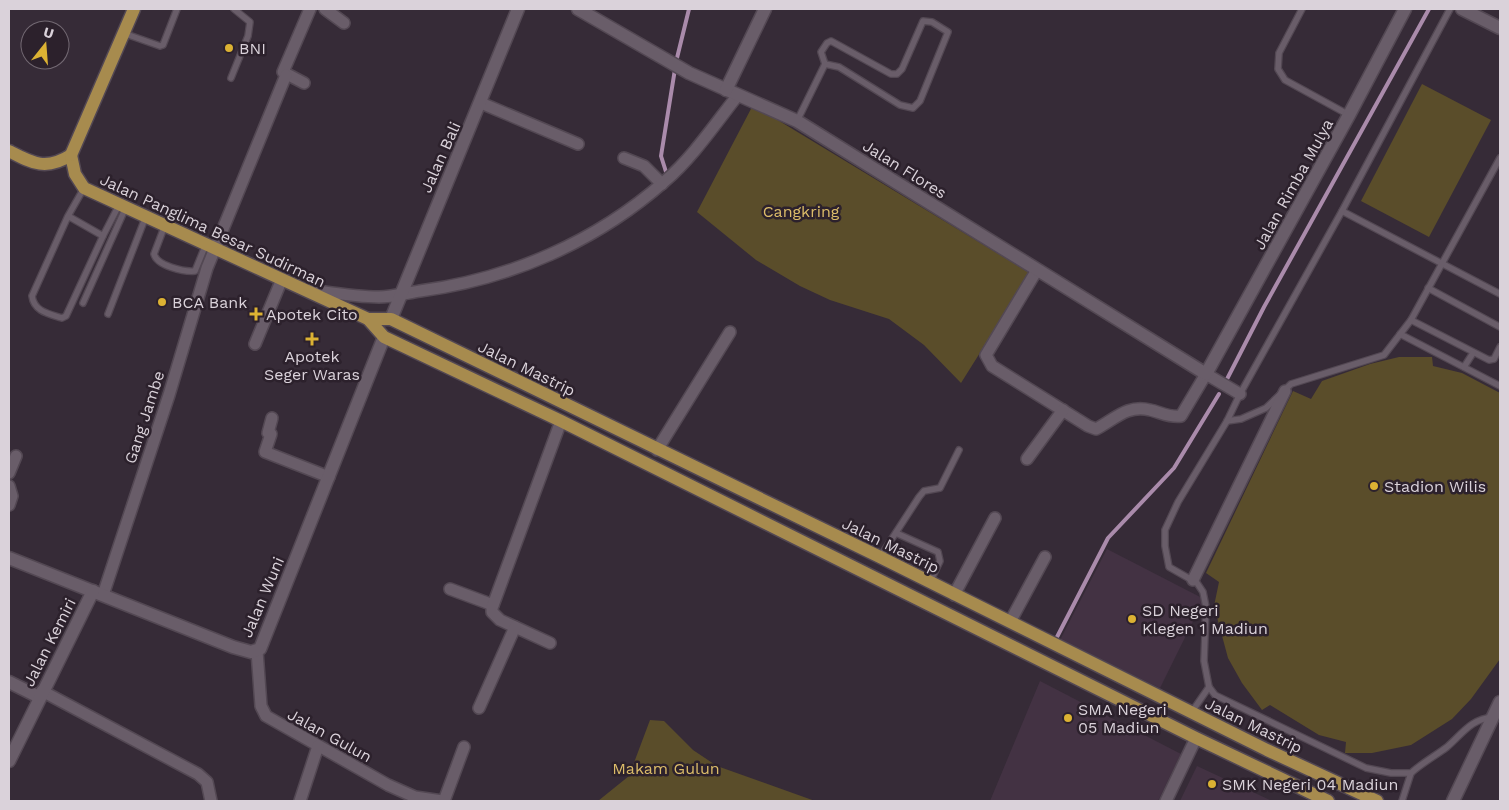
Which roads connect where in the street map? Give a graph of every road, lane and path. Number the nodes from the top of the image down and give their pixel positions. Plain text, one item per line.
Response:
1 (134, 9) edge
2 (177, 9) edge
3 (234, 9) edge
4 (310, 9) edge
5 (325, 9) edge
6 (518, 9) edge
7 (578, 9) edge
8 (765, 9) edge
9 (1302, 9) edge
10 (1405, 9) edge
11 (1450, 9) edge
12 (1462, 9) edge
13 (344, 23) dead end
14 (1500, 28) edge
15 (123, 34) junction
16 (825, 64) junction
17 (286, 75) junction
18 (231, 78) dead end
19 (304, 83) dead end
20 (726, 90) junction
21 (738, 95) junction
22 (481, 103) junction
23 (1350, 115) junction
24 (797, 122) junction
25 (578, 144) dead end
26 (9, 151) edge
27 (71, 156) junction
28 (624, 158) dead end
29 (1500, 158) edge
30 (663, 183) junction
31 (84, 188) junction
32 (123, 206) junction
33 (1342, 211) junction
34 (68, 216) junction
35 (146, 216) junction
36 (165, 225) junction
37 (103, 236) junction
38 (210, 246) junction
39 (1440, 263) junction
40 (1038, 270) junction
41 (282, 279) junction
42 (1428, 288) junction
43 (305, 290) junction
44 (401, 294) junction
45 (1500, 294) edge
46 (84, 303) dead end
47 (108, 314) dead end
48 (368, 319) junction
49 (391, 319) junction
50 (1411, 320) junction
51 (1500, 327) edge
52 (730, 332) dead end
53 (1400, 334) junction
54 (384, 336) junction
55 (255, 344) dead end
56 (1500, 347) edge
57 (1473, 353) junction
58 (1464, 367) junction
59 (1208, 375) junction
60 (1500, 386) edge
61 (1285, 390) junction
62 (1239, 393) junction
63 (1063, 410) junction
64 (272, 418) dead end
65 (561, 421) junction
66 (1227, 421) junction
67 (657, 450) junction
68 (960, 450) dead end
69 (16, 456) dead end
70 (1027, 459) dead end
71 (9, 473) edge
72 (329, 476) junction
73 (728, 483) junction
74 (9, 486) edge
75 (720, 500) junction
76 (9, 505) edge
77 (995, 518) dead end
78 (896, 533) junction
79 (880, 557) junction
80 (1045, 557) dead end
81 (9, 558) edge
82 (1193, 580) junction
83 (930, 582) junction
84 (450, 588) dead end
85 (98, 593) junction
86 (954, 595) junction
87 (493, 605) junction
88 (1010, 622) junction
89 (514, 627) junction
90 (550, 643) dead end
91 (257, 651) junction
92 (9, 682) edge
93 (1208, 687) junction
94 (41, 694) junction
95 (1500, 702) edge
96 (479, 708) dead end
97 (1191, 713) junction
98 (1493, 718) junction
99 (1196, 738) junction
100 (318, 746) junction
101 (464, 747) dead end
102 (9, 761) edge
103 (1411, 773) junction
104 (414, 799) edge
105 (211, 801) edge
106 (300, 801) edge
107 (443, 801) edge
108 (1166, 801) edge
109 (1328, 801) edge
110 (1377, 801) edge
111 (1402, 801) edge
112 (1453, 801) edge

1 - 15 main road
2 - 15 lane
3 - 18 lane
4 - 17 street, Gang Jambe
5 - 13 street
6 - 22 street, Jalan Bali
7 - 20 street, Jalan Flores
8 - 20 street
9 - 23 lane
10 - 23 street, Jalan Rimba Mulya
11 - 33 lane
12 - 14 street
15 - 27 main road
16 - 16 lane
16 - 24 lane
17 - 19 street
17 - 38 street, Gang Jambe
20 - 21 street, Jalan Flores
21 - 24 street, Jalan Flores
21 - 30 street
22 - 25 street
22 - 44 street, Jalan Bali
23 - 59 street, Jalan Rimba Mulya
24 - 40 street, Jalan Flores
26 - 27 main road
27 - 31 main road, Jalan Panglima Besar Sudirman
28 - 30 street
29 - 39 lane
30 - 44 street
31 - 32 main road, Jalan Panglima Besar Sudirman
31 - 34 lane
32 - 35 main road, Jalan Panglima Besar Sudirman
32 - 37 lane
32 - 46 lane
33 - 39 lane
33 - 62 lane
34 - 37 lane
34 - 37 lane
35 - 36 main road, Jalan Panglima Besar Sudirman
35 - 47 lane
36 - 38 main road, Jalan Panglima Besar Sudirman
36 - 38 lane
38 - 41 main road, Jalan Panglima Besar Sudirman
38 - 85 street, Gang Jambe
39 - 42 lane
39 - 45 lane
40 - 59 street, Jalan Flores
40 - 63 street
41 - 43 main road, Jalan Panglima Besar Sudirman
41 - 55 street
42 - 50 lane
42 - 51 lane
43 - 44 street
43 - 48 main road, Jalan Panglima Besar Sudirman
44 - 49 street, Jalan Bali
48 - 49 main road, Jalan Panglima Besar Sudirman
48 - 54 main road, Jalan Panglima Besar Sudirman
49 - 67 main road, Jalan Mastrip
50 - 53 lane
50 - 57 lane
52 - 67 street
53 - 58 lane
53 - 61 lane
54 - 65 main road, Jalan Mastrip
54 - 72 street, Jalan Wuni
56 - 57 lane
57 - 58 lane
58 - 60 lane
59 - 62 street
59 - 63 street
61 - 66 lane
61 - 82 street
62 - 66 lane
63 - 70 street
64 - 72 street
65 - 75 main road, Jalan Mastrip
65 - 87 street
66 - 82 lane
67 - 73 main road, Jalan Mastrip
68 - 78 lane
69 - 71 street
72 - 91 street, Jalan Wuni
73 - 75 main road
73 - 79 main road, Jalan Mastrip
74 - 76 street
75 - 99 main road, Jalan Mastrip
77 - 86 street
78 - 79 lane
78 - 83 lane
79 - 83 main road, Jalan Mastrip
80 - 88 street
81 - 85 street, Jalan Wuni
82 - 93 lane
83 - 86 main road, Jalan Mastrip
84 - 87 street
85 - 91 street, Jalan Wuni
85 - 94 street, Jalan Kemiri
86 - 88 main road, Jalan Mastrip
87 - 89 street
88 - 97 main road, Jalan Mastrip
89 - 90 street
89 - 96 street
91 - 100 street, Jalan Gulun
92 - 94 street
93 - 97 lane
93 - 103 lane
94 - 102 street, Jalan Kemiri
94 - 105 street
95 - 98 street
97 - 110 main road, Jalan Mastrip
98 - 103 lane
98 - 112 street
99 - 108 street
99 - 109 main road, Jalan Mastrip
100 - 104 street, Jalan Gulun
100 - 106 street
101 - 107 street
103 - 111 lane
104 - 107 street, Jalan Gulun

